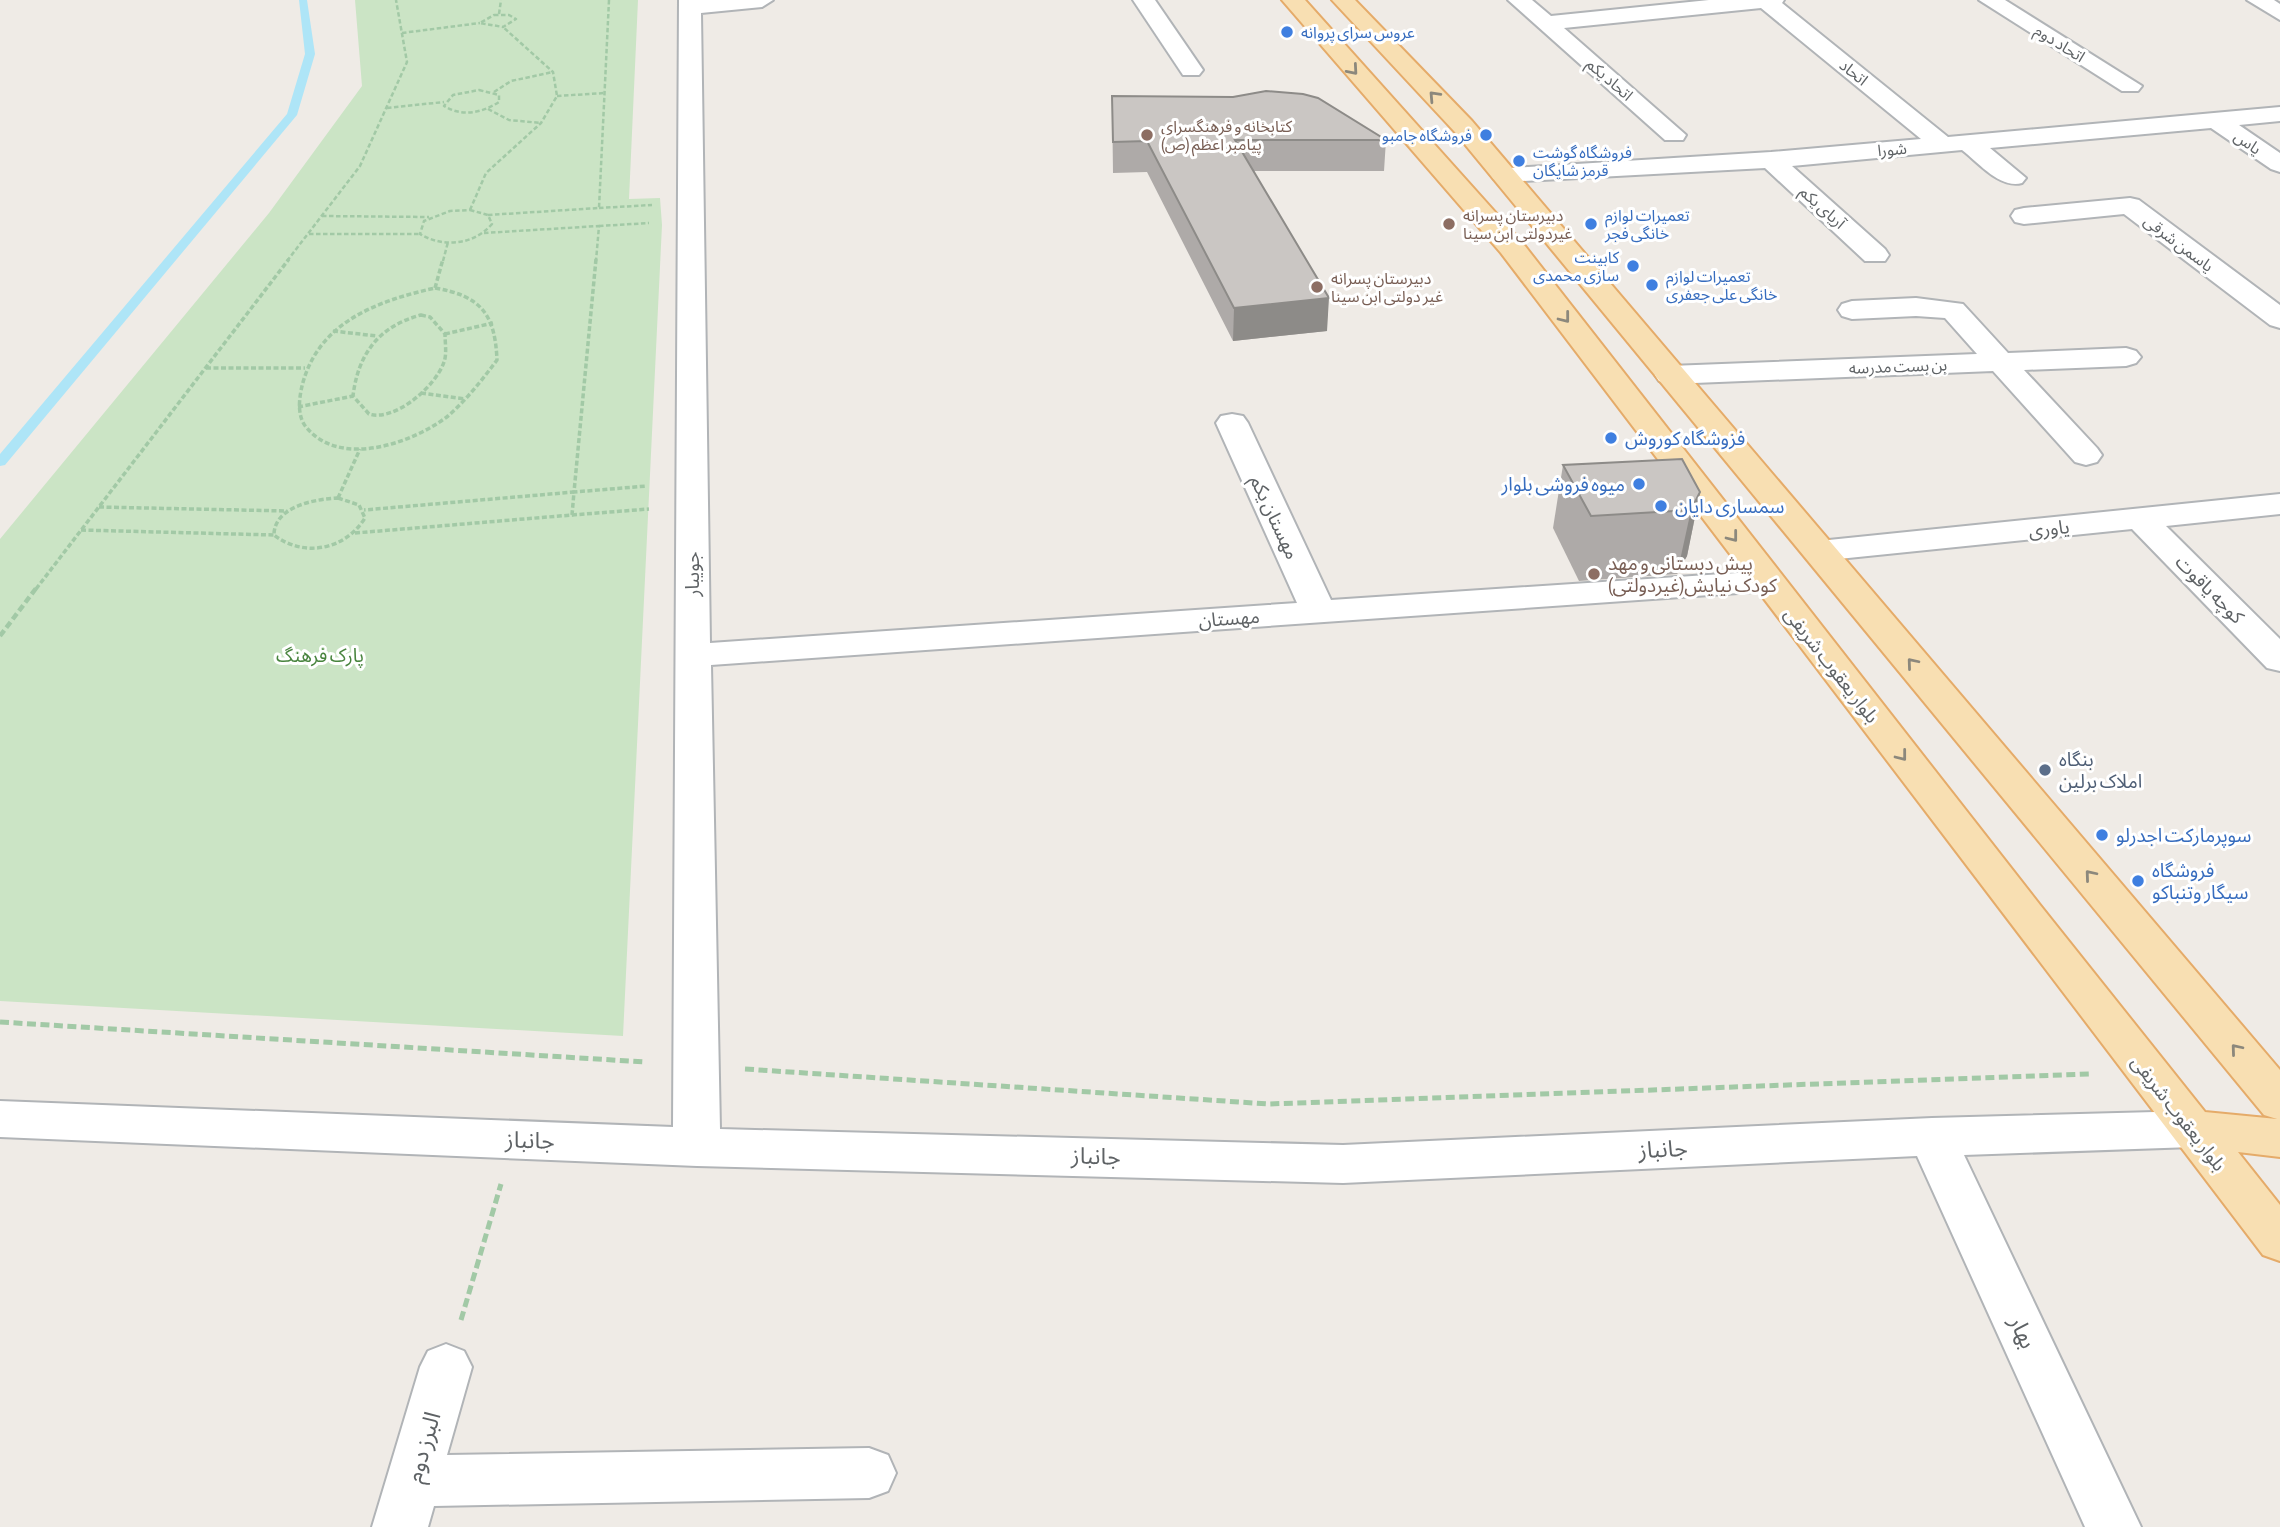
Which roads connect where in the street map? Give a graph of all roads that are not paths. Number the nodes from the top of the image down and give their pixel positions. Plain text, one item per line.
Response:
1 (762, 0) edge
2 (1144, 0) edge
3 (1293, 0) edge
4 (1343, 0) edge
5 (1519, 0) edge
6 (1765, 0) edge
7 (1773, 0) edge
8 (1990, 0) edge
9 (2258, 0) edge
10 (690, 4) edge
11 (2280, 13) edge
12 (1547, 23) junction
13 (1191, 70) dead end
14 (2130, 86) dead end
15 (2280, 114) edge
16 (2216, 120) junction
17 (1674, 135) dead end
18 (1955, 144) junction
19 (1771, 160) junction
20 (2280, 164) edge
21 (1503, 174) junction
22 (1447, 177) junction
23 (2013, 178) dead end
24 (2024, 216) dead end
25 (1875, 255) dead end
26 (1852, 310) dead end
27 (2280, 319) edge
28 (2126, 357) dead end
29 (2001, 362) junction
30 (1670, 375) junction
31 (1231, 423) dead end
32 (2086, 455) dead end
33 (2280, 504) edge
34 (2140, 519) junction
35 (1818, 551) junction
36 (1767, 581) junction
37 (1319, 612) junction
38 (692, 655) junction
39 (2280, 660) edge
40 (2280, 1102) edge
41 (0, 1119) edge
42 (2193, 1129) junction
43 (1932, 1138) junction
44 (2280, 1138) edge
45 (697, 1147) junction
46 (2280, 1241) edge
47 (446, 1367) road end
48 (869, 1473) dead end
49 (407, 1504) edge
50 (2113, 1527) edge

1 - 10 street
2 - 13 street
3 -> 22 main road, بلوار یعقوب شریفی
21 -> 4 main road
5 - 12 street, اتحاد یکم
6 - 7 street
6 - 12 street
6 - 18 street, اتحاد
8 - 14 street, اتحاد دوم
9 - 11 street
10 - 38 street, جویبار
12 - 17 street, اتحاد یکم
15 - 16 street, شورا
16 - 18 street, شورا
16 - 20 street, یاس
18 - 19 street, شورا
18 - 23 street, اتحاد
19 - 21 street, شورا
19 - 25 street, آریای یکم
21 - 22 main road
21 - 30 main road
22 -> 36 main road, بلوار یعقوب شریفی
24 - 27 street, یاسمن شرقی
26 - 29 street
28 - 29 street, بن بست مدرسه
29 - 30 street, بن بست مدرسه
29 - 32 street
30 - 35 main road
31 - 37 street, مهستان یکم
33 - 34 street, یاوری
34 - 35 street, یاوری
34 - 39 street, کوچه یاقوت
35 - 36 main road
40 -> 35 main road
36 - 37 street, مهستان
36 -> 42 main road, بلوار یعقوب شریفی
37 - 38 street, مهستان
38 - 45 street, جویبار
41 - 45 street, جانباز
42 - 43 street, جانباز
42 - 44 main road
42 - 46 main road, بلوار یعقوب شریفی
43 - 45 street, جانباز
43 - 50 street, بهار
47 - 49 street, البرز دوم
48 - 49 street

